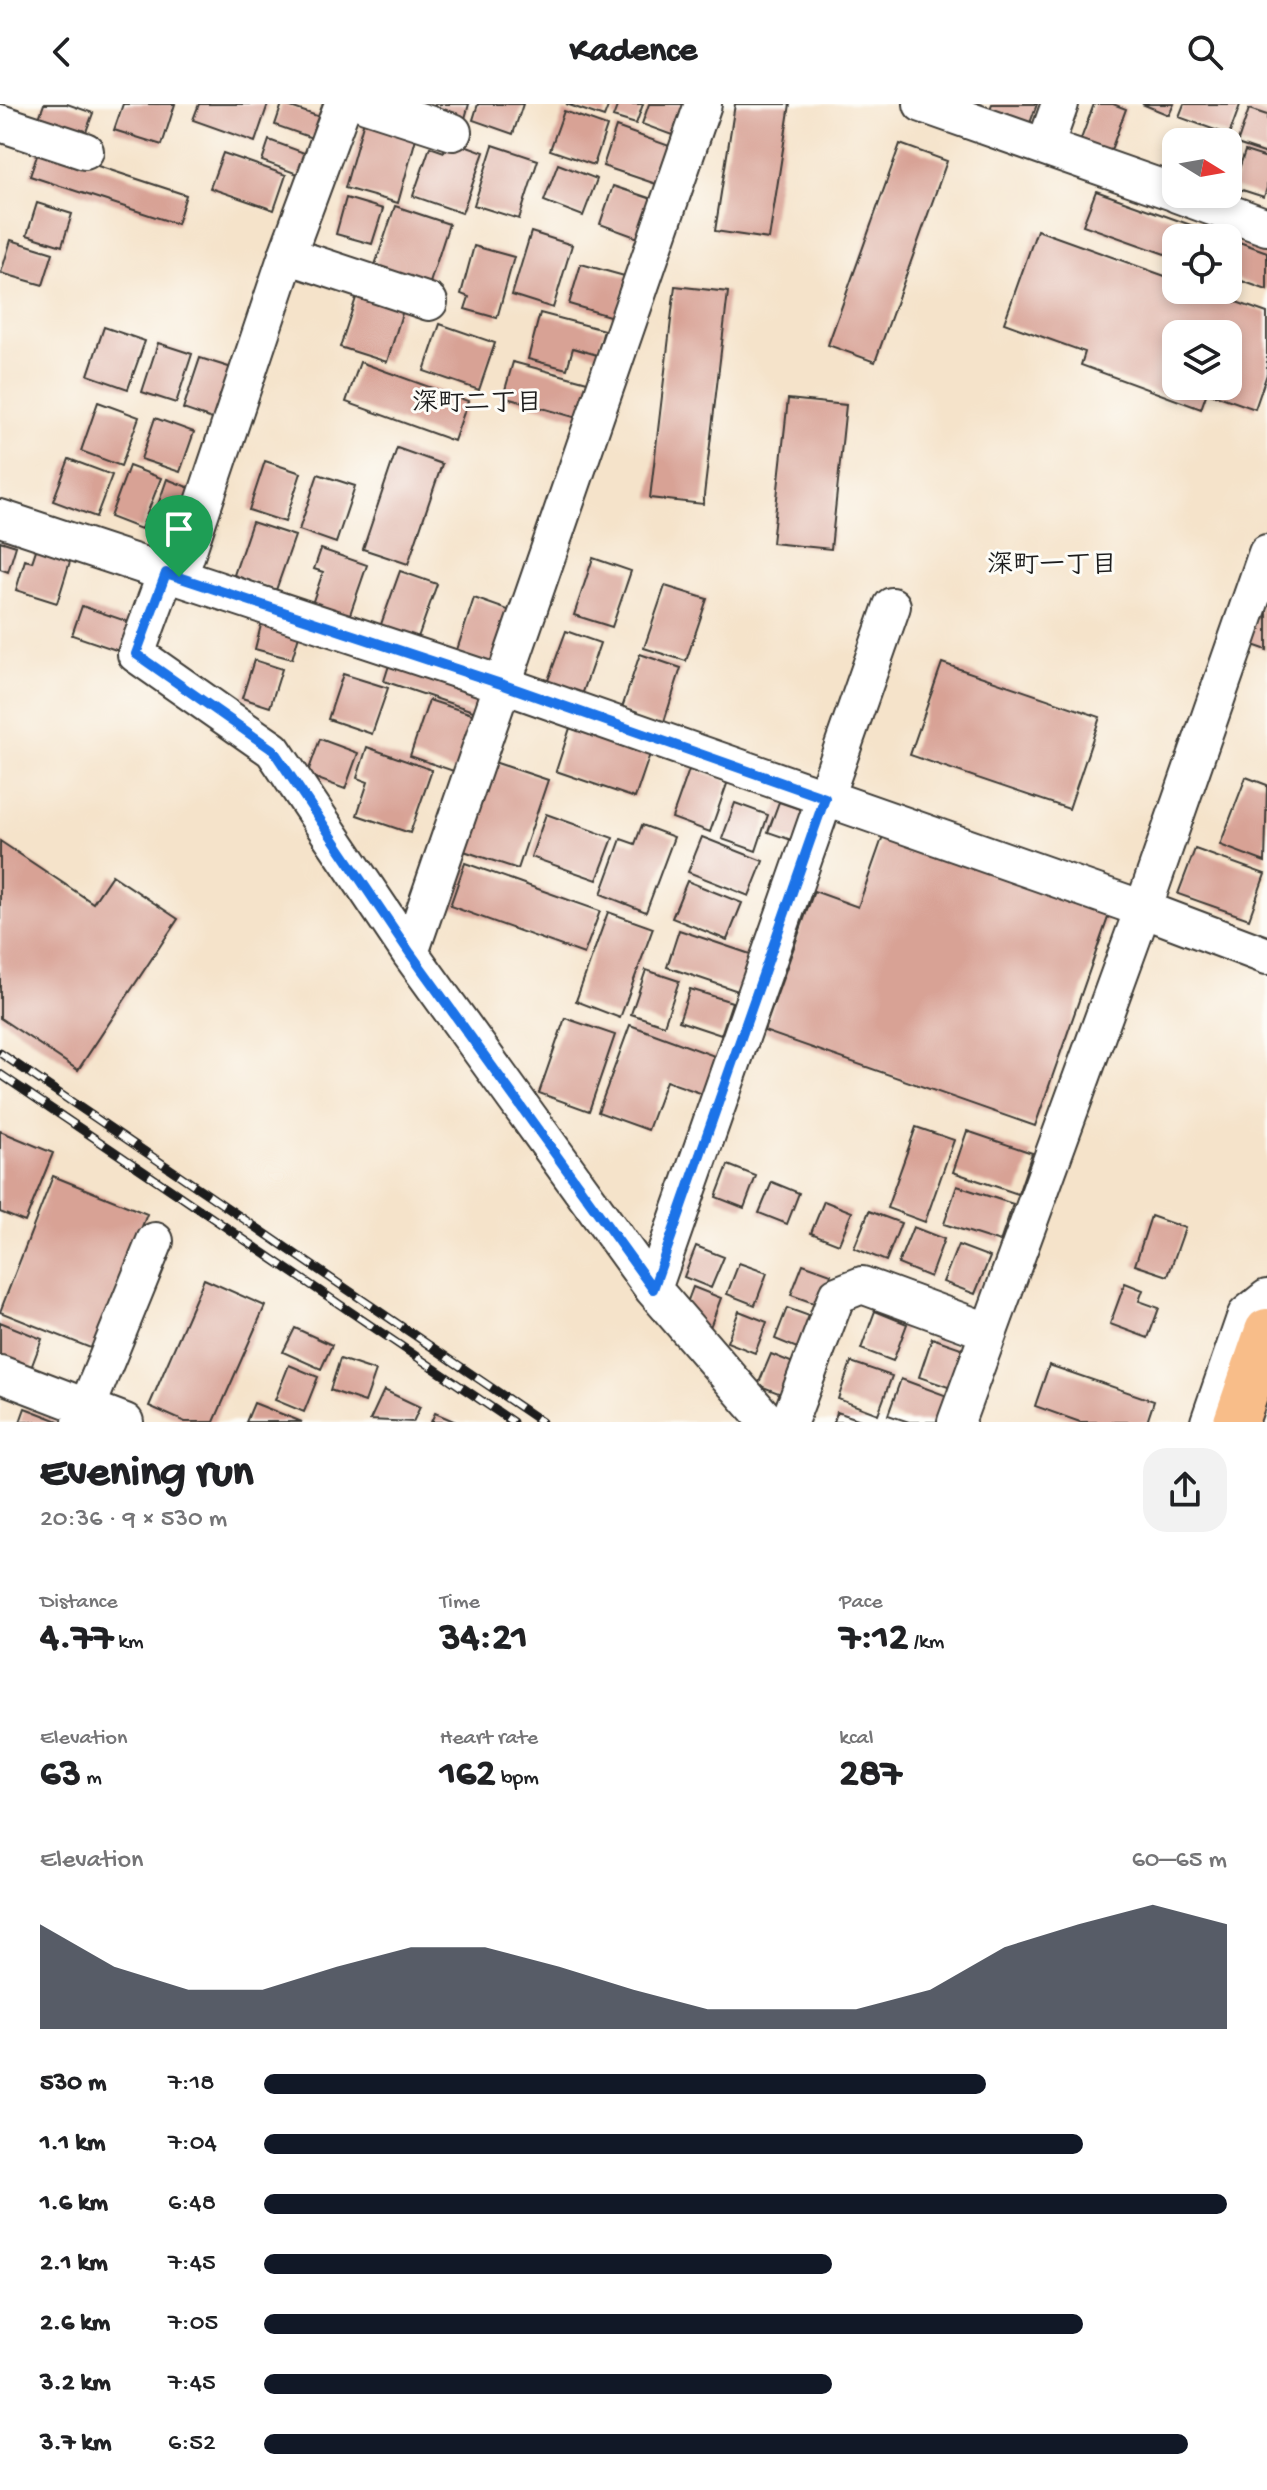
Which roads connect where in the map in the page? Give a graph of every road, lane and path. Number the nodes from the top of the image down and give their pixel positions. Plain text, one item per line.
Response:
1 (343, 104) edge
2 (366, 104) edge
3 (703, 104) edge
4 (922, 104) edge
5 (1060, 104) edge
6 (0, 123) edge
7 (453, 132) dead end
8 (1045, 146) junction
9 (85, 151) dead end
10 (1162, 189) edge
11 (1215, 208) edge
12 (1267, 227) edge
13 (287, 255) junction
14 (429, 302) dead end
15 (0, 518) edge
16 (1267, 553) edge
17 (172, 575) junction
18 (892, 606) dead end
19 (501, 684) junction
20 (825, 798) junction
21 (1143, 909) junction
22 (410, 953) junction
23 (1267, 956) edge
24 (155, 1241) dead end
25 (653, 1289) junction
26 (1267, 1298) edge
27 (987, 1331) junction
28 (1267, 1331) edge
29 (0, 1374) edge
30 (84, 1415) edge
31 (125, 1422) edge
32 (768, 1422) edge
33 (789, 1422) edge
34 (956, 1422) edge
35 (1209, 1422) edge
36 (1236, 1422) edge

1 - 13 street
2 - 7 street
3 - 19 street
4 - 8 street
5 - 8 street
6 - 9 street
8 - 10 street
11 - 12 street
13 - 14 street
13 - 17 street
15 - 17 street
16 - 21 street
17 - 19 street
17 - 22 street
18 - 20 street
19 - 20 street
19 - 22 street
20 - 21 street
20 - 25 street
21 - 23 street
21 - 27 street
22 - 25 street
24 - 30 street
25 - 32 street
26 - 35 street
27 - 33 street
27 - 34 street
28 - 36 highway
29 - 30 street
30 - 31 street

